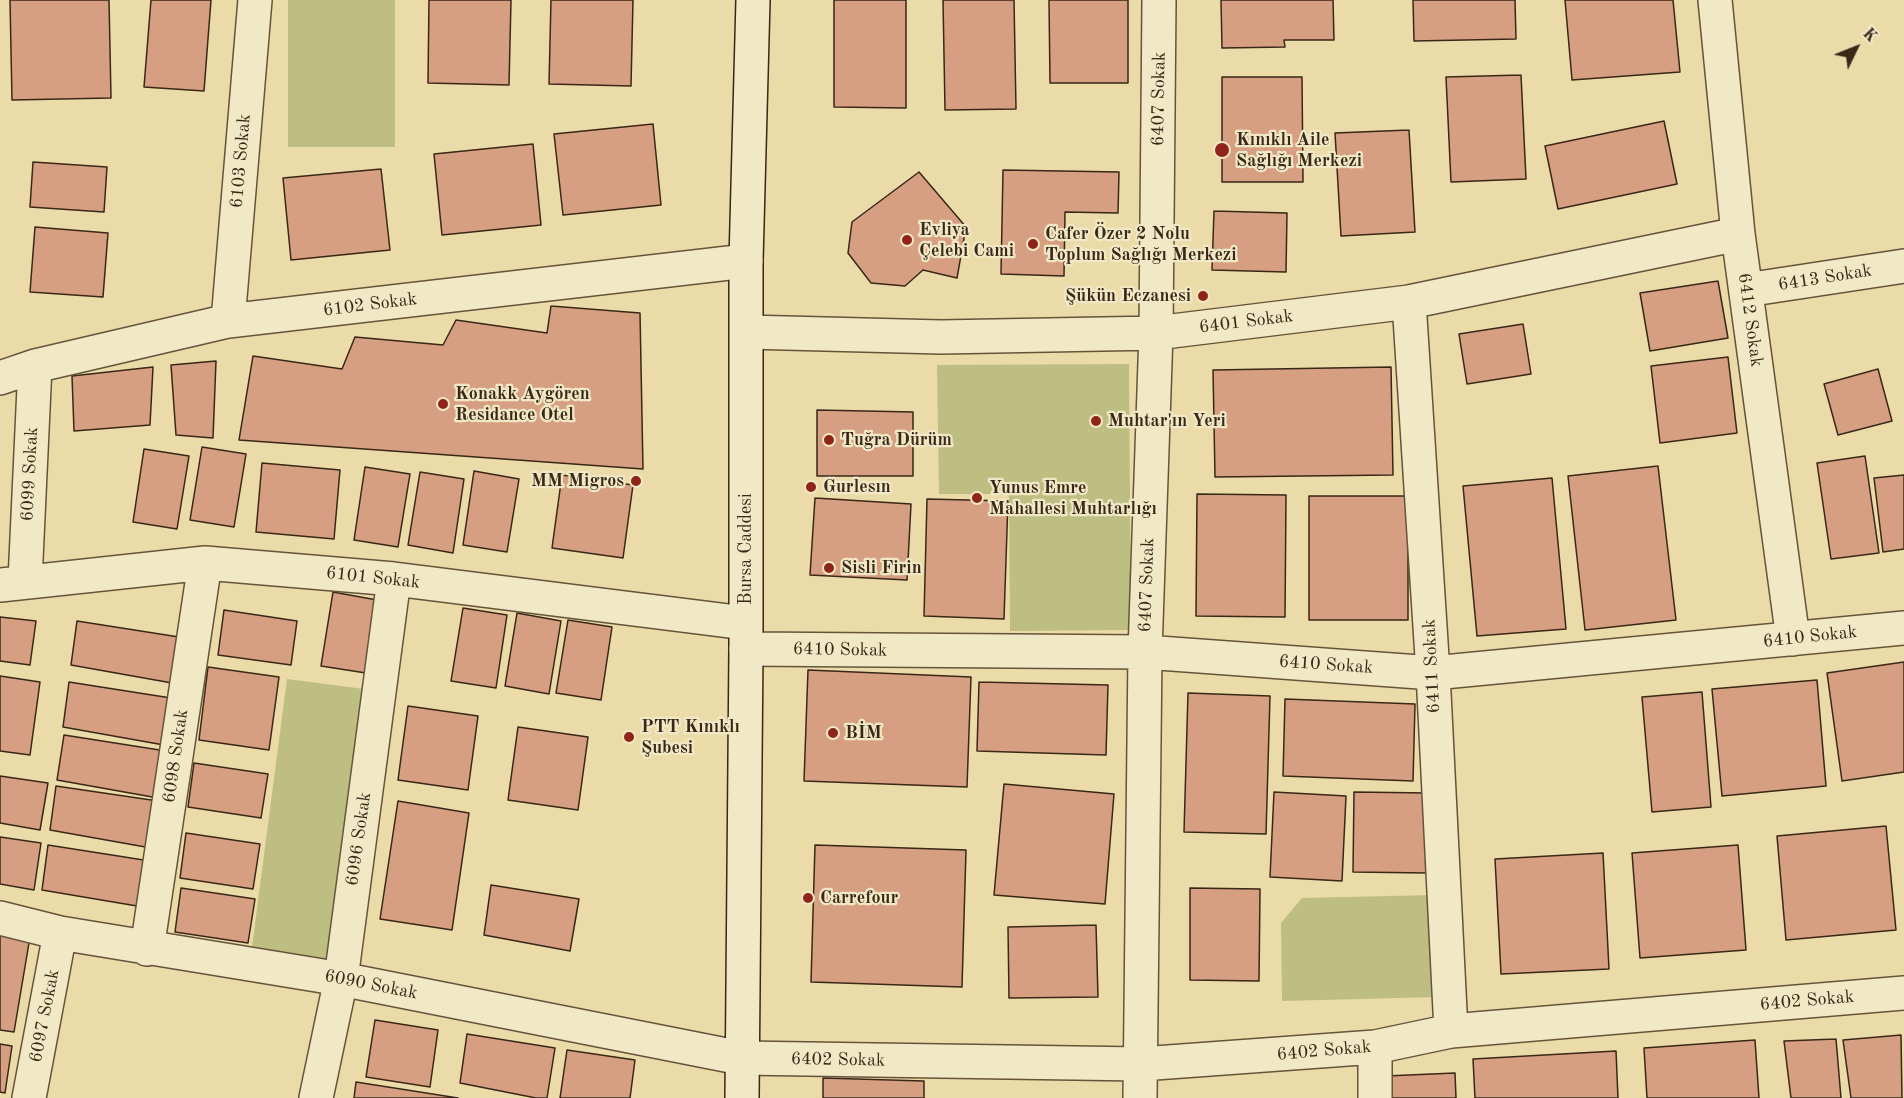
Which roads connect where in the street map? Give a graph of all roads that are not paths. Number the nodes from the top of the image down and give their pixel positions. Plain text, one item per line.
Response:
1 (255, 0) edge
2 (753, 0) edge
3 (1160, 0) edge
4 (1715, 0) edge
5 (1738, 234) junction
6 (746, 261) junction
7 (1904, 266) edge
8 (1746, 290) junction
9 (1409, 302) junction
10 (228, 321) junction
11 (747, 332) junction
12 (1156, 333) junction
13 (35, 366) junction
14 (0, 378) edge
15 (205, 563) junction
16 (394, 579) junction
17 (12, 583) edge
18 (1904, 627) edge
19 (745, 636) junction
20 (1793, 639) junction
21 (1145, 652) junction
22 (1433, 673) junction
23 (0, 918) edge
24 (60, 933) junction
25 (147, 949) junction
26 (341, 979) junction
27 (1904, 993) edge
28 (1452, 1031) junction
29 (1375, 1047) junction
30 (741, 1058) junction
31 (1141, 1064) junction
32 (29, 1098) edge
33 (316, 1098) edge
34 (742, 1098) edge
35 (1140, 1098) edge
36 (1375, 1098) edge

1 - 10 street, 6103 Sokak
2 - 6 street, Bursa Caddesi
3 - 12 street, 6407 Sokak
4 - 5 street, 6412 Sokak
5 - 8 street, 6412 Sokak
5 - 9 street, 6401 Sokak
6 - 10 street, 6102 Sokak
6 - 11 street, Bursa Caddesi
7 - 8 street, 6413 Sokak
8 - 20 street, 6412 Sokak
9 - 12 street, 6401 Sokak
9 - 22 street, 6411 Sokak
10 - 13 street, 6102 Sokak
11 - 12 street, 6401 Sokak
11 - 19 street, Bursa Caddesi
12 - 21 street, 6407 Sokak
13 - 14 street, 6102 Sokak
13 - 17 street, 6099 Sokak
15 - 16 street, 6101 Sokak
15 - 17 street, 6101 Sokak
15 - 25 street, 6098 Sokak
16 - 19 street, 6101 Sokak
16 - 26 street, 6096 Sokak
18 - 20 street, 6410 Sokak
19 - 21 street, 6410 Sokak
19 - 30 street, Bursa Caddesi
20 - 22 street, 6410 Sokak
21 - 22 street, 6410 Sokak
21 - 31 street, 6407 Sokak
22 - 28 street, 6411 Sokak
23 - 24 street, 6090 Sokak
24 - 25 street, 6090 Sokak
24 - 32 street, 6097 Sokak
25 - 26 street, 6090 Sokak
26 - 30 street, 6090 Sokak
26 - 33 street, 6096 Sokak
27 - 28 street, 6402 Sokak
28 - 29 street, 6402 Sokak
29 - 31 street, 6402 Sokak
29 - 36 street
30 - 31 street, 6402 Sokak
30 - 34 street, Bursa Caddesi
31 - 35 street, 6407 Sokak

